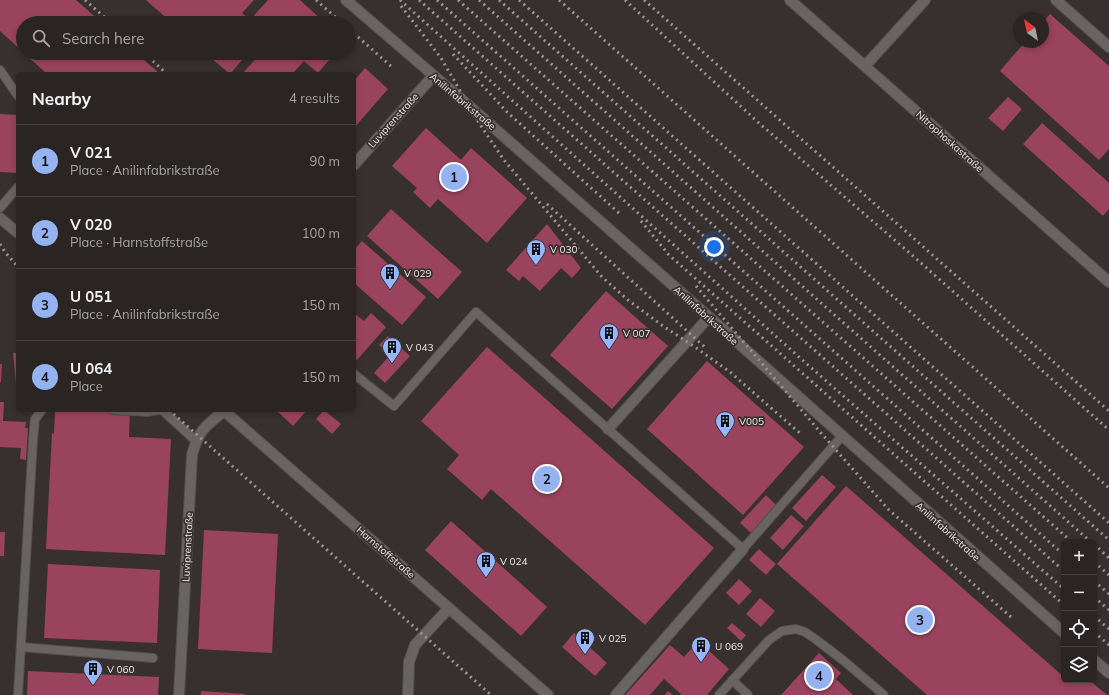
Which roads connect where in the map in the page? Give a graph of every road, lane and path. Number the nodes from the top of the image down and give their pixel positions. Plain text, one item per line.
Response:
1 (346, 0) edge
2 (790, 0) edge
3 (925, 0) edge
4 (1056, 0) edge
5 (1109, 47) edge
6 (865, 66) junction
7 (0, 70) edge
8 (433, 76) junction
9 (16, 93) edge
10 (356, 163) edge
11 (16, 189) edge
12 (0, 208) edge
13 (0, 218) edge
14 (16, 231) edge
15 (1109, 282) edge
16 (709, 317) junction
17 (356, 376) edge
18 (40, 412) edge
19 (163, 412) edge
20 (222, 412) edge
21 (226, 412) edge
22 (608, 429) junction
23 (842, 436) junction
24 (196, 441) junction
25 (743, 549) junction
26 (449, 608) junction
27 (1061, 630) edge
28 (21, 647) junction
29 (153, 658) dead end
30 (1097, 663) edge
31 (1109, 673) edge
32 (732, 680) junction
33 (18, 695) edge
34 (179, 695) edge
35 (408, 695) edge
36 (548, 695) edge
37 (616, 695) edge
38 (719, 695) edge
39 (748, 695) edge
40 (884, 695) edge

1 - 8 street, Anilinfabrikstraße
2 - 6 street, Nitrophoskastraße
3 - 6 street
4 - 5 street
6 - 15 street, Nitrophoskastraße
7 - 9 lane
8 - 10 street, Luviprenstraße
8 - 16 street, Anilinfabrikstraße
11 - 12 lane
13 - 14 street
16 - 22 street
16 - 23 street, Anilinfabrikstraße
17 - 22 lane
18 - 28 lane
19 - 24 lane
20 - 24 street, Luviprenstraße
21 - 26 street, Harnstoffstraße
22 - 25 lane
23 - 25 lane
23 - 27 street, Anilinfabrikstraße
24 - 34 street, Luviprenstraße
25 - 37 street
26 - 35 street
26 - 36 street, Harnstoffstraße
28 - 29 lane
28 - 33 lane
30 - 31 street
32 - 38 lane
32 - 39 lane
32 - 40 lane

